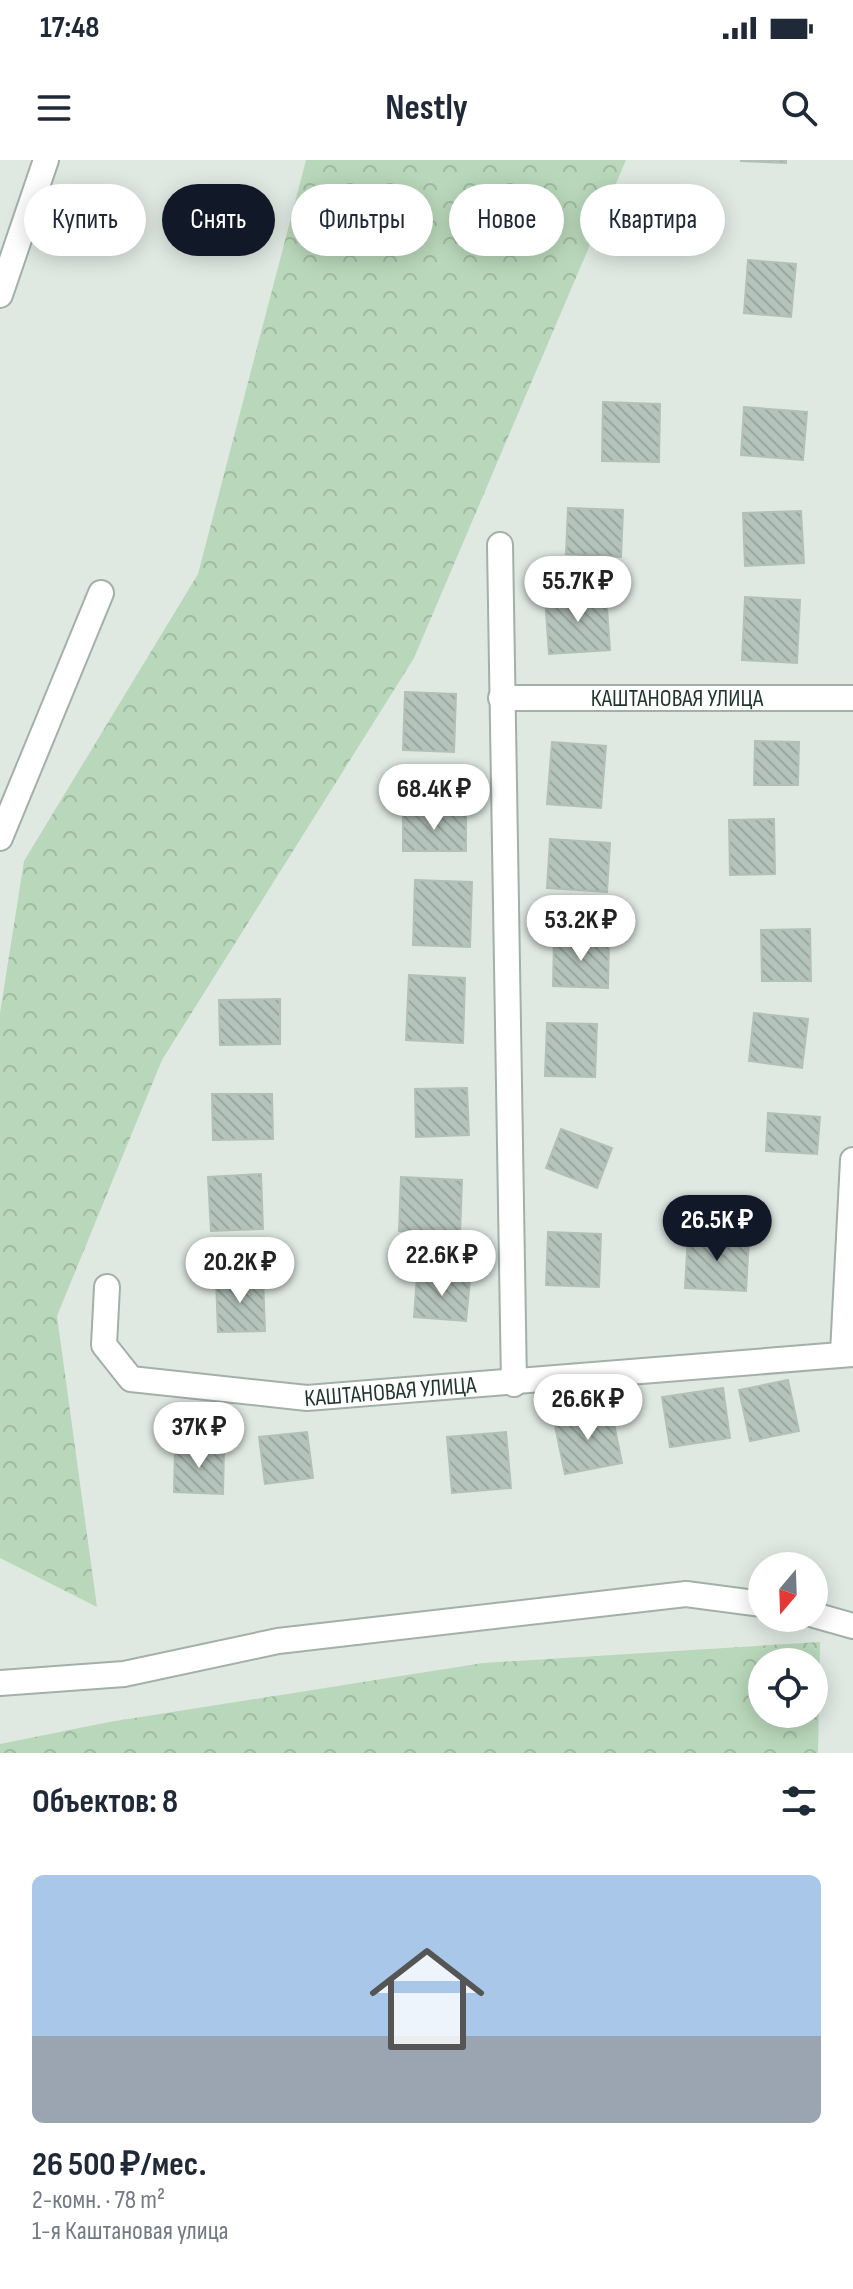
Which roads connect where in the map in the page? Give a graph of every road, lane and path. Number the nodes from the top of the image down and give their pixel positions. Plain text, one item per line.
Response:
1 (46, 160) edge
2 (0, 295) edge
3 (500, 545) dead end
4 (101, 593) dead end
5 (501, 698) junction
6 (853, 698) edge
7 (0, 838) edge
8 (853, 1160) edge
9 (107, 1287) dead end
10 (848, 1354) edge
11 (514, 1384) junction
12 (748, 1602) edge
13 (828, 1619) edge
14 (853, 1626) edge
15 (0, 1683) edge

1 - 2 street
3 - 5 street
4 - 7 street
5 - 6 street, КАШТАНОВАЯ УЛИЦА
5 - 11 street
8 - 10 street
9 - 11 street, КАШТАНОВАЯ УЛИЦА
10 - 11 street, КАШТАНОВАЯ УЛИЦА
12 - 15 street
13 - 14 street

